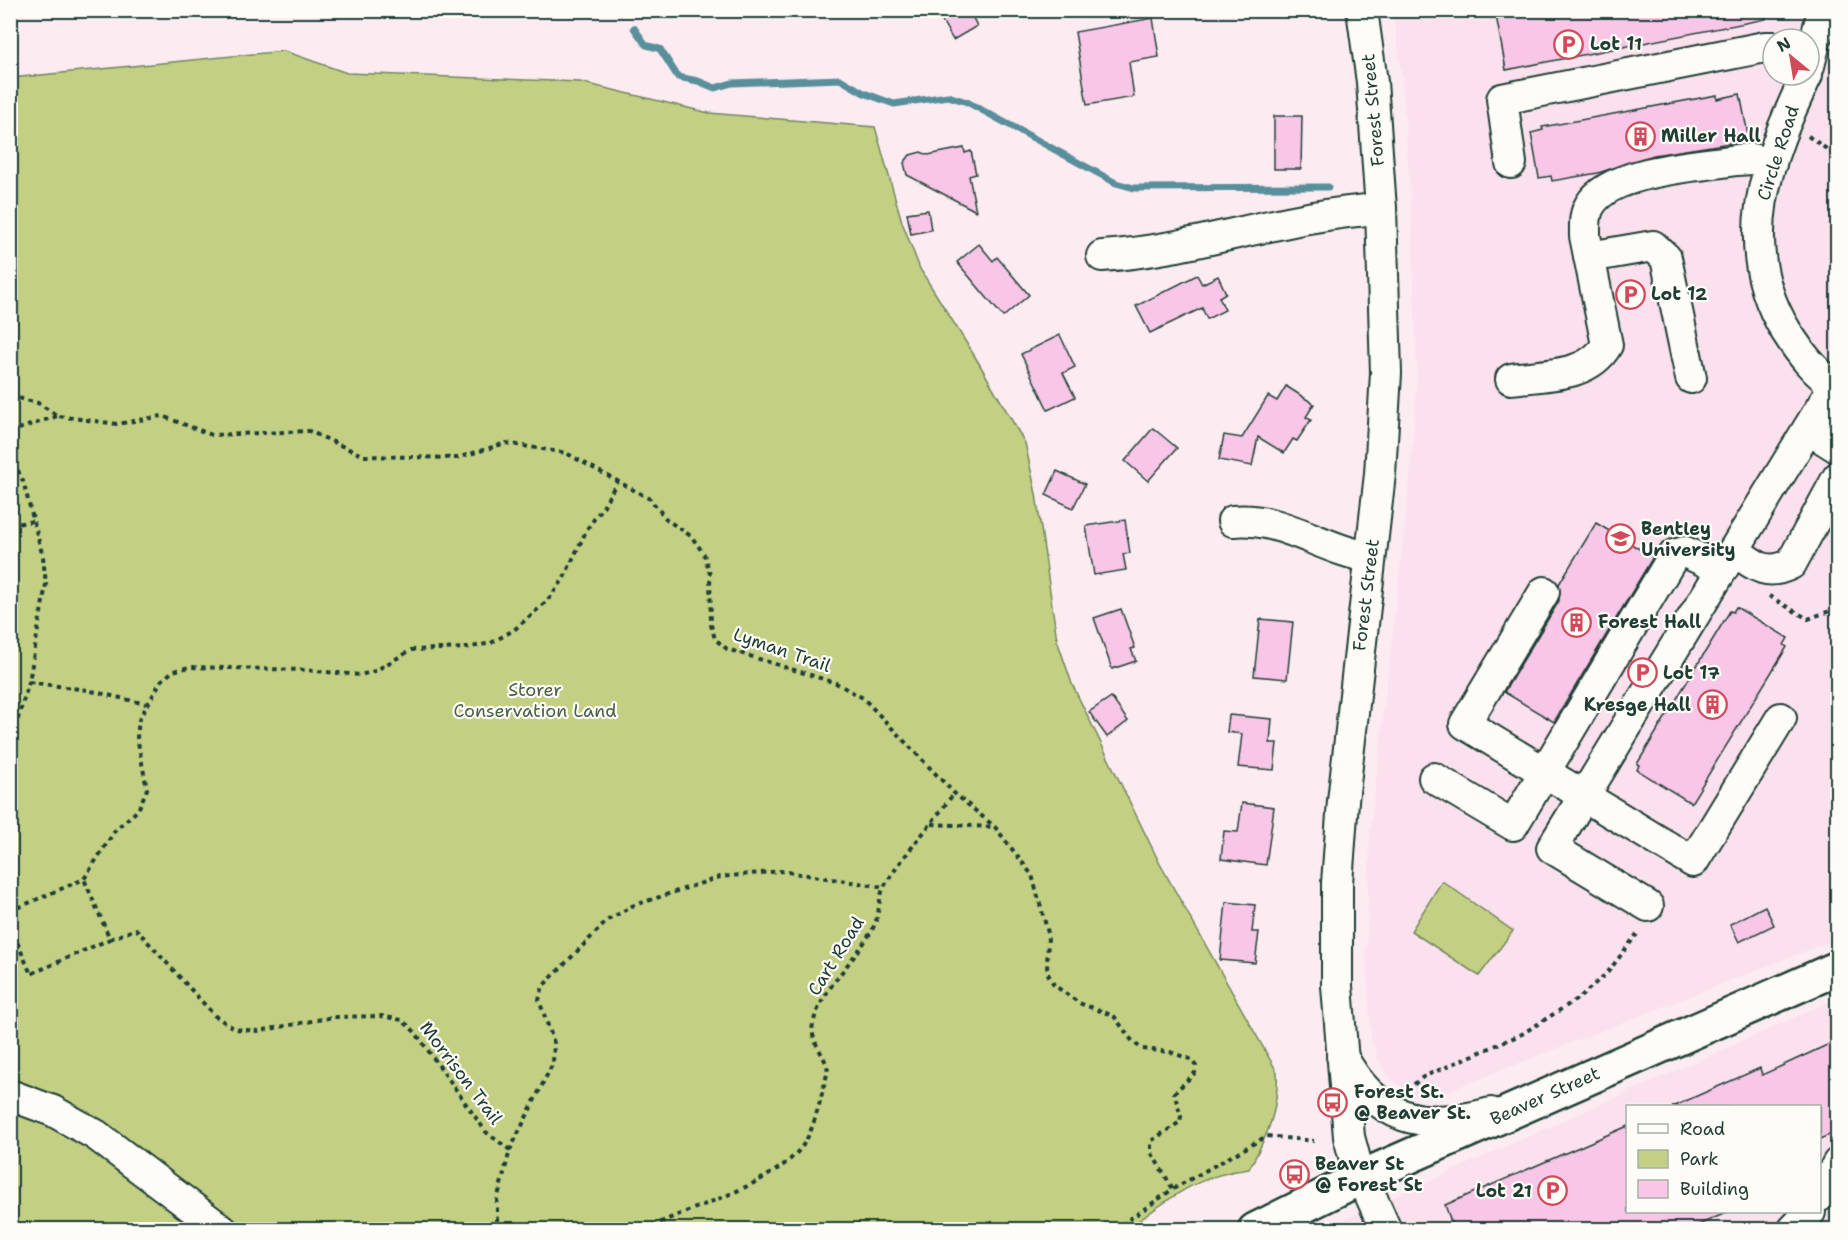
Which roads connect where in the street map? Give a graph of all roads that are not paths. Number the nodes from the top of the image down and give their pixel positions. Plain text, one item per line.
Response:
1 (1362, 10) edge
2 (1823, 10) edge
3 (1818, 27) edge
4 (1761, 47) edge
5 (1798, 87) edge
6 (1511, 163) dead end
7 (1771, 164) junction
8 (1381, 209) junction
9 (1102, 256) dead end
10 (1589, 257) junction
11 (1691, 378) dead end
12 (1511, 379) dead end
13 (1836, 387) edge
14 (1808, 429) junction
15 (1838, 448) edge
16 (1838, 477) edge
17 (1233, 521) dead end
18 (1370, 557) junction
19 (1728, 560) junction
20 (1544, 592) dead end
21 (1781, 718) dead end
22 (1545, 772) junction
23 (1434, 778) dead end
24 (1584, 796) junction
25 (1648, 906) dead end
26 (1838, 968) edge
27 (1341, 1055) junction
28 (10, 1095) edge
29 (1545, 1096) junction
30 (1838, 1164) edge
31 (1362, 1177) junction
32 (1821, 1194) edge
33 (222, 1230) edge
34 (1255, 1230) edge
35 (1386, 1230) edge

1 - 8 street, Forest Street
2 - 3 street, Circle Road
4 - 6 street
5 - 7 street, Circle Road
7 - 10 street
7 - 13 street, Circle Road
8 - 9 street
8 - 18 street, Forest Street
10 - 11 street
10 - 12 street
13 - 14 street
14 - 15 street
14 - 19 street
16 - 19 street
17 - 18 street
18 - 27 street, Forest Street
19 - 22 street
19 - 24 street
20 - 22 street
21 - 24 street
22 - 23 street
22 - 24 street
24 - 25 street
26 - 29 main road, Beaver Street
27 - 29 street
27 - 31 street, Forest Street
28 - 33 street
29 - 31 main road, Beaver Street
30 - 32 street
31 - 34 main road, Beaver Street
31 - 35 street, Forest Street

